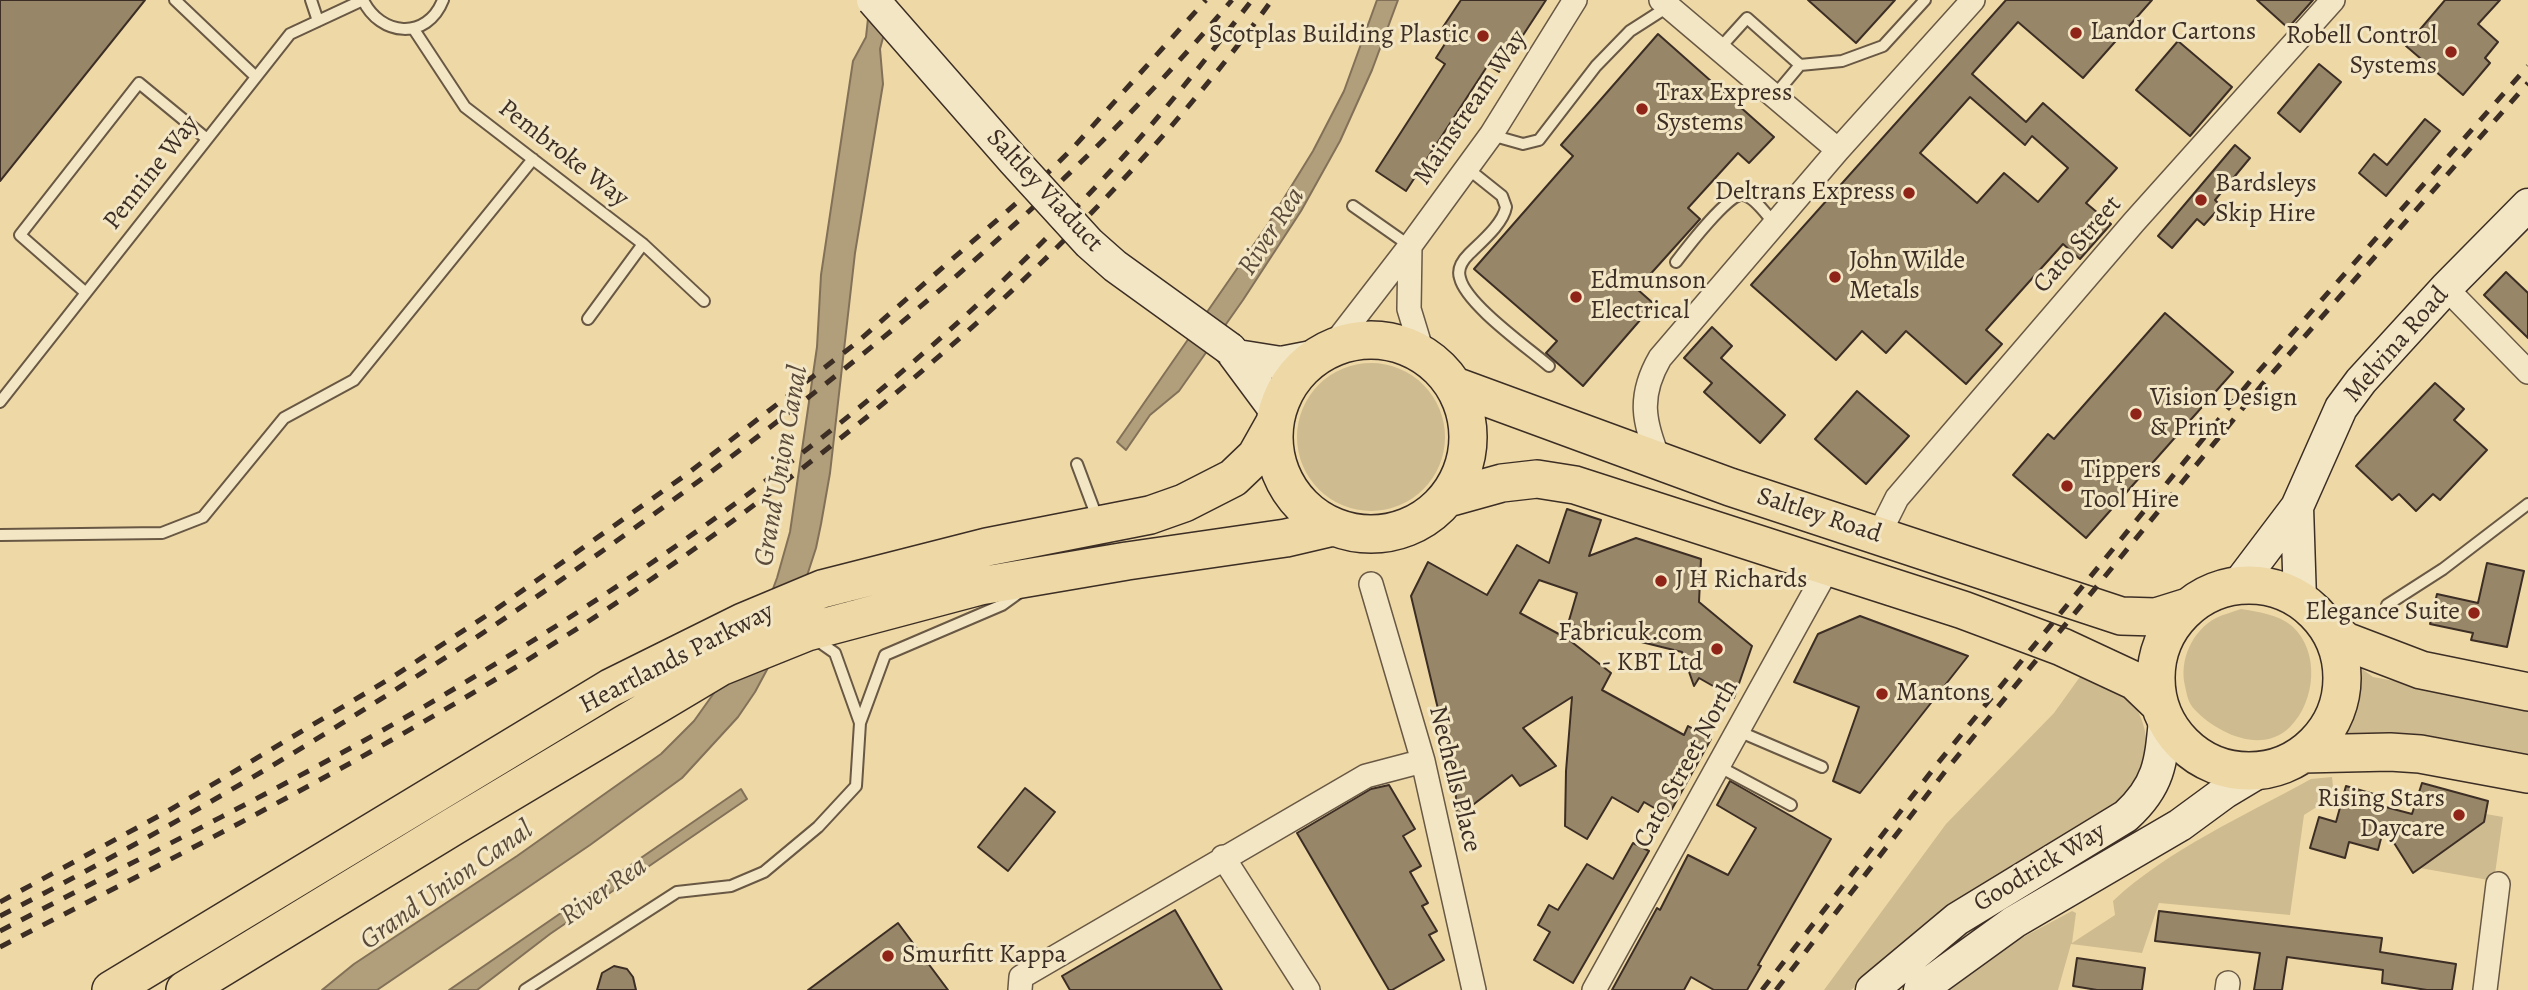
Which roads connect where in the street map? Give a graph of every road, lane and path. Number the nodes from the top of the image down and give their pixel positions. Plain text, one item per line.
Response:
1 (175, 0) edge
2 (311, 0) edge
3 (363, 0) edge
4 (443, 0) edge
5 (873, 0) edge
6 (1575, 0) edge
7 (1925, 0) edge
8 (1973, 0) edge
9 (2333, 0) edge
10 (1665, 3) edge
11 (318, 21) junction
12 (413, 28) junction
13 (1718, 49) junction
14 (1800, 65) junction
15 (256, 76) junction
16 (1774, 96) junction
17 (1491, 135) junction
18 (207, 139) junction
19 (1838, 150) junction
20 (533, 159) junction
21 (1467, 167) junction
22 (2528, 205) edge
23 (1353, 206) dead end
24 (1775, 224) junction
25 (643, 244) junction
26 (1410, 246) junction
27 (1676, 262) dead end
28 (2446, 288) junction
29 (86, 293) junction
30 (704, 301) dead end
31 (588, 319) dead end
32 (1325, 351) junction
33 (1233, 353) junction
34 (1423, 355) junction
35 (1549, 366) dead end
36 (2528, 372) edge
37 (1455, 386) junction
38 (0, 402) edge
39 (1275, 418) junction
40 (1660, 462) junction
41 (1077, 464) dead end
42 (1448, 498) junction
43 (2528, 503) edge
44 (2297, 507) junction
45 (1100, 525) junction
46 (1333, 527) junction
47 (0, 535) edge
48 (1878, 536) junction
49 (1829, 566) junction
50 (1044, 575) junction
51 (1371, 584) dead end
52 (2238, 585) junction
53 (2387, 605) dead end
54 (2188, 607) junction
55 (2312, 611) junction
56 (807, 632) junction
57 (2528, 692) edge
58 (2162, 712) junction
59 (860, 723) junction
60 (1738, 731) junction
61 (2303, 754) junction
62 (1423, 761) junction
63 (1718, 766) junction
64 (1822, 767) dead end
65 (2260, 771) junction
66 (2528, 774) edge
67 (1791, 805) dead end
68 (1223, 857) junction
69 (2498, 884) dead end
70 (111, 990) edge
71 (185, 990) edge
72 (524, 990) edge
73 (1020, 990) edge
74 (1308, 990) edge
75 (1474, 990) edge
76 (1594, 990) edge
77 (1872, 990) edge
78 (1920, 990) edge
79 (2485, 990) edge

1 - 15 lane
2 - 11 lane
3 - 11 lane, Pennine Way
3 - 12 lane
4 - 12 lane
5 - 33 main road, Saltley Viaduct, bridge
6 - 17 street, Mainstream Way
7 - 14 lane
8 - 19 street
9 - 48 street, Cato Street
10 - 13 street
10 - 17 lane
11 - 15 lane, Pennine Way
12 - 20 lane, Pembroke Way
13 - 14 lane
13 - 16 street
14 - 16 lane
15 - 18 lane, Pennine Way
16 - 19 street
17 - 21 street, Mainstream Way
18 - 29 lane, Pennine Way
18 - 29 lane
19 - 24 street
20 - 25 lane, Pembroke Way
20 - 47 lane
21 - 26 street, Mainstream Way
21 - 35 lane
22 - 28 main road, Melvina Road
23 - 26 lane
24 - 27 lane
24 - 40 street
25 - 30 lane, Pembroke Way
25 - 31 lane
26 - 32 street, Mainstream Way
26 - 34 street
28 - 36 street
28 - 44 main road, Melvina Road
29 - 38 lane, Pennine Way
32 - 33 main road, Saltley Viaduct
32 - 34 main road
32 - 39 main road
33 - 39 main road, Saltley Viaduct
34 - 37 main road
37 - 40 main road, Saltley Road
37 - 42 main road
39 - 45 main road, Heartlands Parkway
39 - 46 main road
40 - 48 main road, Saltley Road
41 - 45 lane
42 - 46 main road
42 - 49 main road, Saltley Road
43 - 53 lane
44 - 52 main road, Melvina Road
44 - 55 main road, Melvina Road
45 - 70 main road, Heartlands Parkway
46 - 50 main road, Heartlands Parkway
48 - 54 main road, Saltley Road
49 - 58 main road, Saltley Road
49 - 60 street, Cato Street North
50 - 56 main road, Heartlands Parkway
50 - 59 lane
51 - 62 street, Nechells Place
52 - 54 main road
52 - 55 main road
54 - 58 main road
55 - 57 main road
55 - 61 main road
56 - 59 lane
56 - 71 main road, Heartlands Parkway
58 - 65 main road
58 - 77 main road, Goodrick Way
59 - 72 lane
60 - 63 street, Cato Street North
60 - 64 lane
61 - 65 main road
61 - 66 main road
62 - 68 street
62 - 75 street, Nechells Place
63 - 67 lane
63 - 76 street, Cato Street North
65 - 78 main road, Goodrick Way
68 - 73 street
68 - 74 street
69 - 79 street

